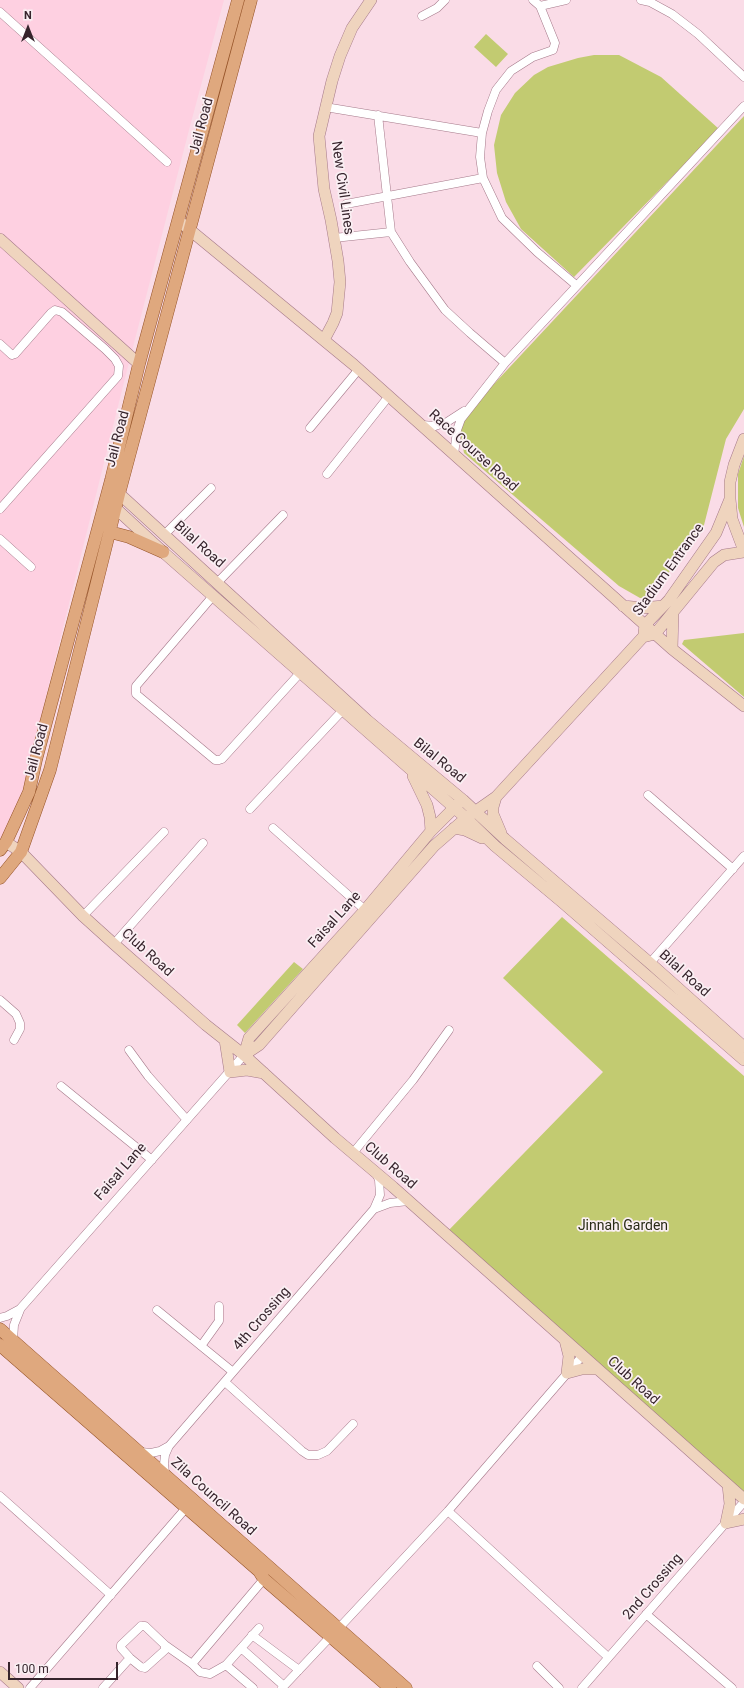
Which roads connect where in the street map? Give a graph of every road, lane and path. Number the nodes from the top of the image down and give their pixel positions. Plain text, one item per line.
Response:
1 (238, 0) edge
2 (372, 0) edge
3 (445, 0) edge
4 (533, 0) edge
5 (566, 0) edge
6 (641, 0) edge
7 (252, 3) edge
8 (540, 6) junction
9 (0, 12) edge
10 (422, 16) dead end
11 (744, 78) edge
12 (744, 106) edge
13 (325, 107) junction
14 (378, 115) junction
15 (482, 133) junction
16 (167, 162) dead end
17 (483, 178) junction
18 (387, 195) junction
19 (346, 204) dead end
20 (179, 221) junction
21 (190, 229) junction
22 (391, 232) junction
23 (334, 238) junction
24 (0, 239) edge
25 (576, 285) junction
26 (324, 340) junction
27 (0, 344) edge
28 (506, 363) junction
29 (139, 364) junction
30 (359, 369) junction
31 (389, 396) junction
32 (469, 407) junction
33 (422, 425) junction
34 (310, 428) dead end
35 (744, 439) edge
36 (454, 454) junction
37 (327, 474) dead end
38 (109, 485) junction
39 (211, 488) dead end
40 (119, 494) junction
41 (106, 498) junction
42 (730, 500) junction
43 (0, 509) edge
44 (116, 509) junction
45 (283, 515) dead end
46 (110, 532) junction
47 (164, 535) junction
48 (0, 539) edge
49 (163, 552) junction
50 (744, 552) edge
51 (32, 567) dead end
52 (217, 583) junction
53 (213, 596) junction
54 (623, 606) junction
55 (664, 606) junction
56 (673, 613) junction
57 (645, 625) junction
58 (655, 634) junction
59 (643, 637) junction
60 (672, 649) junction
61 (300, 673) junction
62 (744, 706) edge
63 (343, 710) junction
64 (410, 770) junction
65 (648, 795) dead end
66 (496, 798) junction
67 (463, 800) junction
68 (454, 808) junction
69 (250, 809) dead end
70 (476, 812) junction
71 (466, 818) junction
72 (273, 828) dead end
73 (454, 828) junction
74 (164, 832) dead end
75 (431, 832) junction
76 (504, 839) junction
77 (203, 843) dead end
78 (3, 846) edge
79 (495, 846) junction
80 (21, 852) junction
81 (744, 856) edge
82 (733, 869) junction
83 (0, 878) edge
84 (365, 910) junction
85 (83, 916) junction
86 (114, 944) junction
87 (650, 963) junction
88 (0, 1000) edge
89 (449, 1030) dead end
90 (14, 1040) dead end
91 (225, 1040) junction
92 (744, 1047) edge
93 (128, 1050) dead end
94 (244, 1055) junction
95 (744, 1060) edge
96 (230, 1072) junction
97 (264, 1073) junction
98 (60, 1086) dead end
99 (187, 1120) junction
100 (353, 1153) junction
101 (152, 1160) junction
102 (376, 1173) junction
103 (408, 1201) junction
104 (374, 1209) junction
105 (219, 1306) dead end
106 (20, 1309) junction
107 (157, 1310) dead end
108 (0, 1318) edge
109 (0, 1329) edge
110 (13, 1340) junction
111 (565, 1340) junction
112 (0, 1345) edge
113 (201, 1346) junction
114 (583, 1355) junction
115 (598, 1369) junction
116 (233, 1372) junction
117 (567, 1373) junction
118 (225, 1382) junction
119 (353, 1424) dead end
120 (169, 1446) junction
121 (141, 1452) junction
122 (165, 1473) junction
123 (728, 1485) junction
124 (0, 1496) edge
125 (744, 1499) edge
126 (744, 1502) edge
127 (186, 1508) junction
128 (448, 1511) junction
129 (744, 1519) edge
130 (726, 1523) junction
131 (264, 1579) junction
132 (111, 1595) junction
133 (646, 1614) junction
134 (260, 1628) dead end
135 (335, 1632) junction
136 (252, 1635) junction
137 (165, 1645) junction
138 (240, 1648) junction
139 (608, 1657) junction
140 (130, 1658) junction
141 (192, 1664) junction
142 (226, 1665) junction
143 (372, 1665) junction
144 (537, 1666) dead end
145 (299, 1670) junction
146 (0, 1672) edge
147 (283, 1687) edge
148 (18, 1688) edge
149 (30, 1688) edge
150 (103, 1688) edge
151 (253, 1688) edge
152 (390, 1688) edge
153 (406, 1688) edge
154 (559, 1688) edge
155 (582, 1688) edge
156 (732, 1688) edge

1 - 20 main road, Jail Road
2 - 13 main road, New Civil Lines
3 - 10 street
4 - 8 street
5 - 8 street
6 - 11 street
7 - 21 main road, Jail Road
8 - 15 street
9 - 16 street
12 - 25 street
13 - 14 street
13 - 23 main road, New Civil Lines
14 - 15 street
14 - 18 street
15 - 17 street
17 - 18 street
17 - 25 street
18 - 19 street
18 - 22 street
20 - 21 main road, Race Course Road
20 - 29 main road, Jail Road
21 - 26 main road, Race Course Road
21 - 40 main road, Jail Road
22 - 23 street
22 - 28 street
23 - 26 main road, New Civil Lines
24 - 29 main road
25 - 28 street
26 - 30 main road, Race Course Road
27 - 43 street
28 - 32 street
29 - 38 main road, Jail Road
30 - 31 main road, Race Course Road
30 - 34 street
31 - 33 main road, Race Course Road
31 - 37 street
32 - 33 street
32 - 36 street
33 - 36 main road, Race Course Road
35 - 42 main road
36 - 54 main road, Race Course Road
38 - 40 main road, Bilal Road
38 - 41 main road, Jail Road
39 - 47 street
40 - 44 main road, Jail Road
40 - 47 main road, Bilal Road
41 - 44 main road, Bilal Road
41 - 78 main road, Jail Road
42 - 50 main road
42 - 55 main road, Stadium Entrance
44 - 46 main road, Jail Road
44 - 49 main road, Bilal Road
45 - 52 street
46 - 49 main road
46 - 80 main road, Jail Road
47 - 52 main road, Bilal Road
48 - 51 street
49 - 53 main road, Bilal Road
50 - 56 main road
52 - 67 main road, Bilal Road
53 - 61 main road, Bilal Road
53 - 61 street
54 - 55 main road
54 - 57 main road, Race Course Road
55 - 57 main road, Stadium Entrance
56 - 58 main road
56 - 60 main road
57 - 58 main road, Race Course Road
57 - 59 main road, Stadium Entrance
58 - 59 main road
58 - 60 main road, Race Course Road
59 - 66 main road, Faisal Lane
60 - 62 main road, Race Course Road
61 - 63 main road, Bilal Road
63 - 64 main road, Bilal Road
63 - 69 street
64 - 68 main road, Bilal Road
64 - 75 main road
65 - 82 street
66 - 70 main road, Faisal Lane
66 - 76 main road
67 - 68 main road, Faisal Lane
67 - 70 main road, Bilal Road
68 - 71 main road, Bilal Road
68 - 75 main road, Faisal Lane
70 - 71 main road, Faisal Lane
70 - 76 main road, Bilal Road
71 - 73 main road, Faisal Lane
71 - 79 main road, Bilal Road
72 - 84 street
73 - 79 main road
73 - 94 main road, Faisal Lane
74 - 85 street
75 - 84 main road, Faisal Lane
76 - 87 main road, Bilal Road
77 - 86 street
78 - 80 main road, Club Road
79 - 95 main road, Bilal Road
80 - 83 main road, Jail Road
80 - 85 main road, Club Road
81 - 82 street
82 - 87 street
84 - 94 main road, Faisal Lane
85 - 86 main road, Club Road
86 - 91 main road, Club Road
87 - 92 main road, Bilal Road
88 - 90 street
89 - 100 street
91 - 94 main road, Club Road
91 - 96 main road
93 - 99 street
94 - 96 street, Faisal Lane
94 - 97 main road, Club Road
96 - 97 main road
96 - 99 street, Faisal Lane
97 - 100 main road, Club Road
98 - 101 street
99 - 101 street, Faisal Lane
100 - 102 main road, Club Road
101 - 106 street, Faisal Lane
102 - 103 main road, Club Road
102 - 104 street
103 - 104 street
103 - 111 main road, Club Road
104 - 116 street, 4th Crossing
105 - 113 street
106 - 108 street, Faisal Lane
106 - 110 street, Faisal Lane
107 - 113 street
109 - 110 main road, Zila Council Road
110 - 121 main road, Zila Council Road
111 - 114 main road, Club Road
111 - 117 main road
112 - 127 main road, Zila Council Road
113 - 116 street
114 - 115 main road, Club Road
114 - 117 street
115 - 117 main road
115 - 123 main road, Club Road
116 - 118 street, 4th Crossing
117 - 128 street
118 - 119 street
118 - 120 street, 4th Crossing
120 - 121 street
120 - 122 street, 4th Crossing
121 - 122 main road, Zila Council Road
122 - 135 main road, Zila Council Road
123 - 125 main road, Club Road
123 - 130 main road
124 - 132 street
126 - 130 street, 2nd Crossing
127 - 131 main road, Zila Council Road
127 - 132 street
128 - 135 street
128 - 139 street
129 - 130 main road
130 - 133 street, 2nd Crossing
131 - 135 main road, Zila Council Road
131 - 141 street
132 - 149 street
133 - 139 street, 2nd Crossing
133 - 156 street
134 - 136 street
135 - 143 main road, Zila Council Road
135 - 145 street
136 - 138 street
136 - 145 street
137 - 140 street
137 - 140 street
137 - 141 street
138 - 142 street
138 - 147 street
139 - 155 street, 2nd Crossing
140 - 150 street
141 - 142 street
142 - 151 street
143 - 152 main road, Zila Council Road
143 - 153 main road, Zila Council Road
144 - 154 street
145 - 147 street
146 - 148 main road

